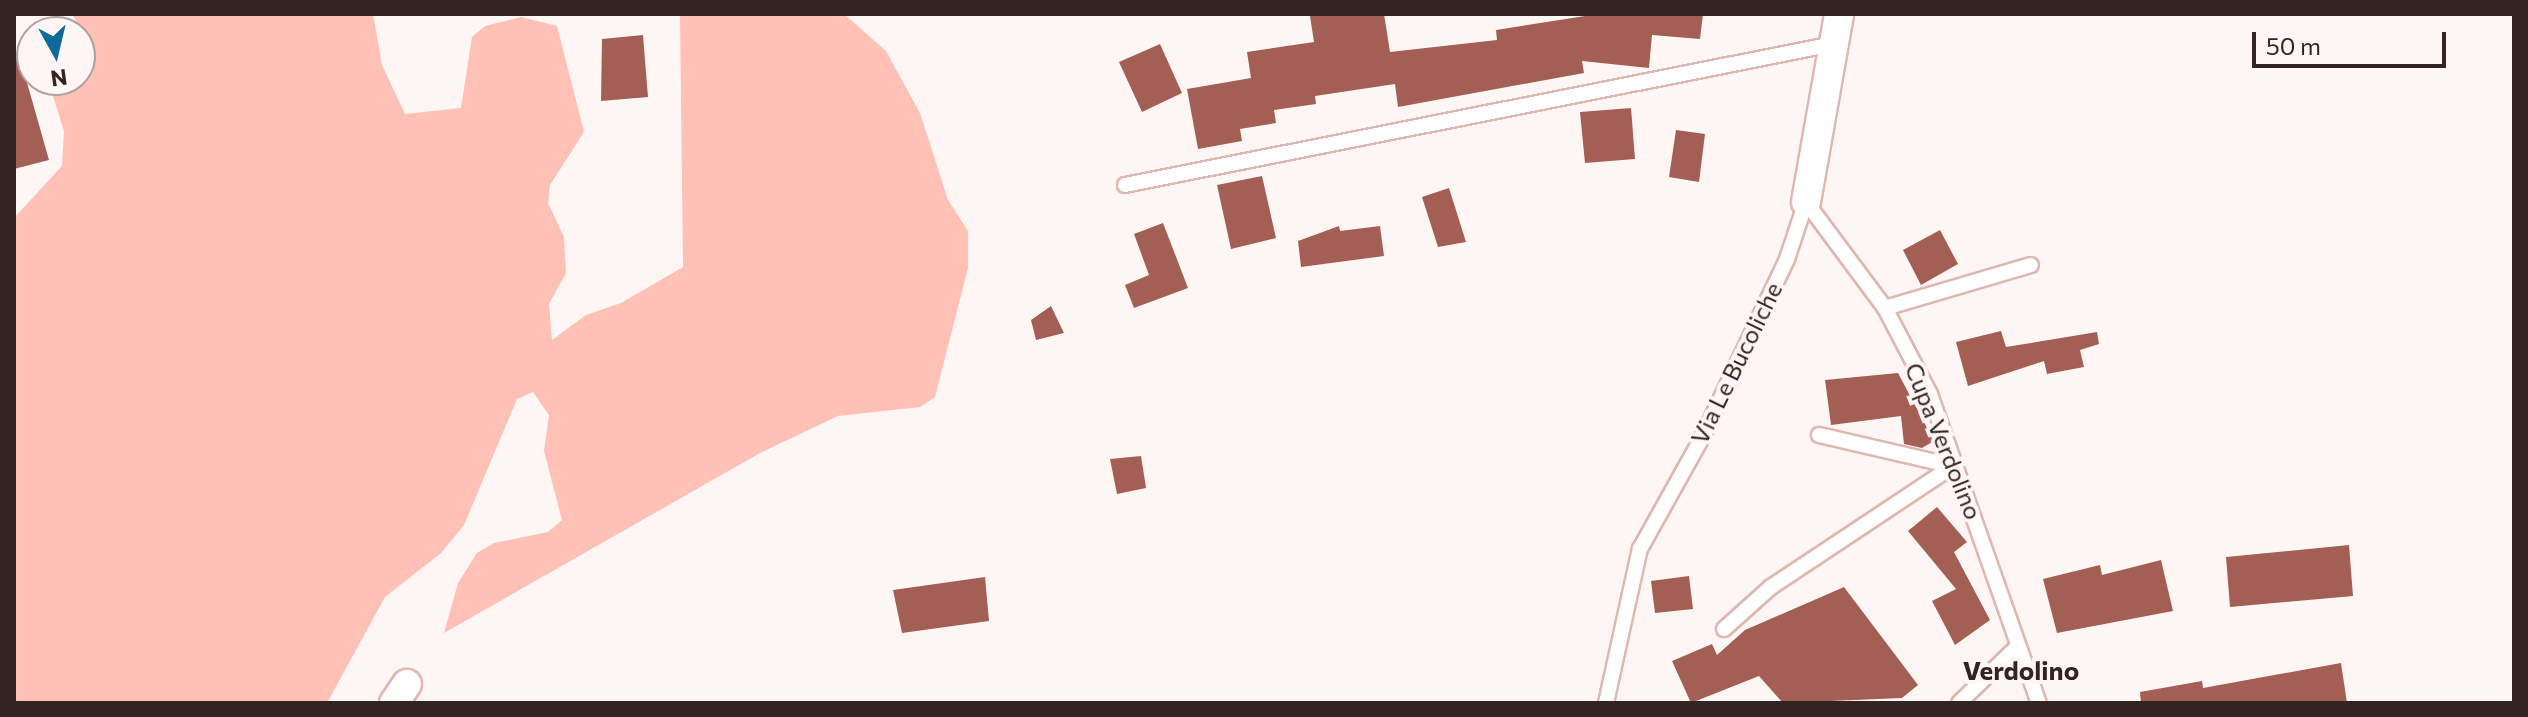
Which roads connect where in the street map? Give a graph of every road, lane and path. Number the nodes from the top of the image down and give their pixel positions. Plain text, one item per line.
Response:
1 (1839, 14) edge
2 (1833, 44) junction
3 (1125, 185) dead end
4 (1806, 202) junction
5 (2031, 265) dead end
6 (1885, 308) junction
7 (1819, 435) dead end
8 (1953, 466) junction
9 (1724, 629) dead end
10 (2017, 647) junction
11 (1606, 703) edge
12 (1959, 703) edge
13 (2039, 703) edge

1 - 2 street, Via Le Bucoliche
2 - 3 lane
2 - 4 street, Via Le Bucoliche
4 - 6 lane, Cupa Verdolino
4 - 11 lane, Via Le Bucoliche
5 - 6 lane
6 - 8 lane, Cupa Verdolino
7 - 8 lane
8 - 9 lane
8 - 10 lane, Cupa Verdolino
10 - 12 lane
10 - 13 lane, Cupa Verdolino

